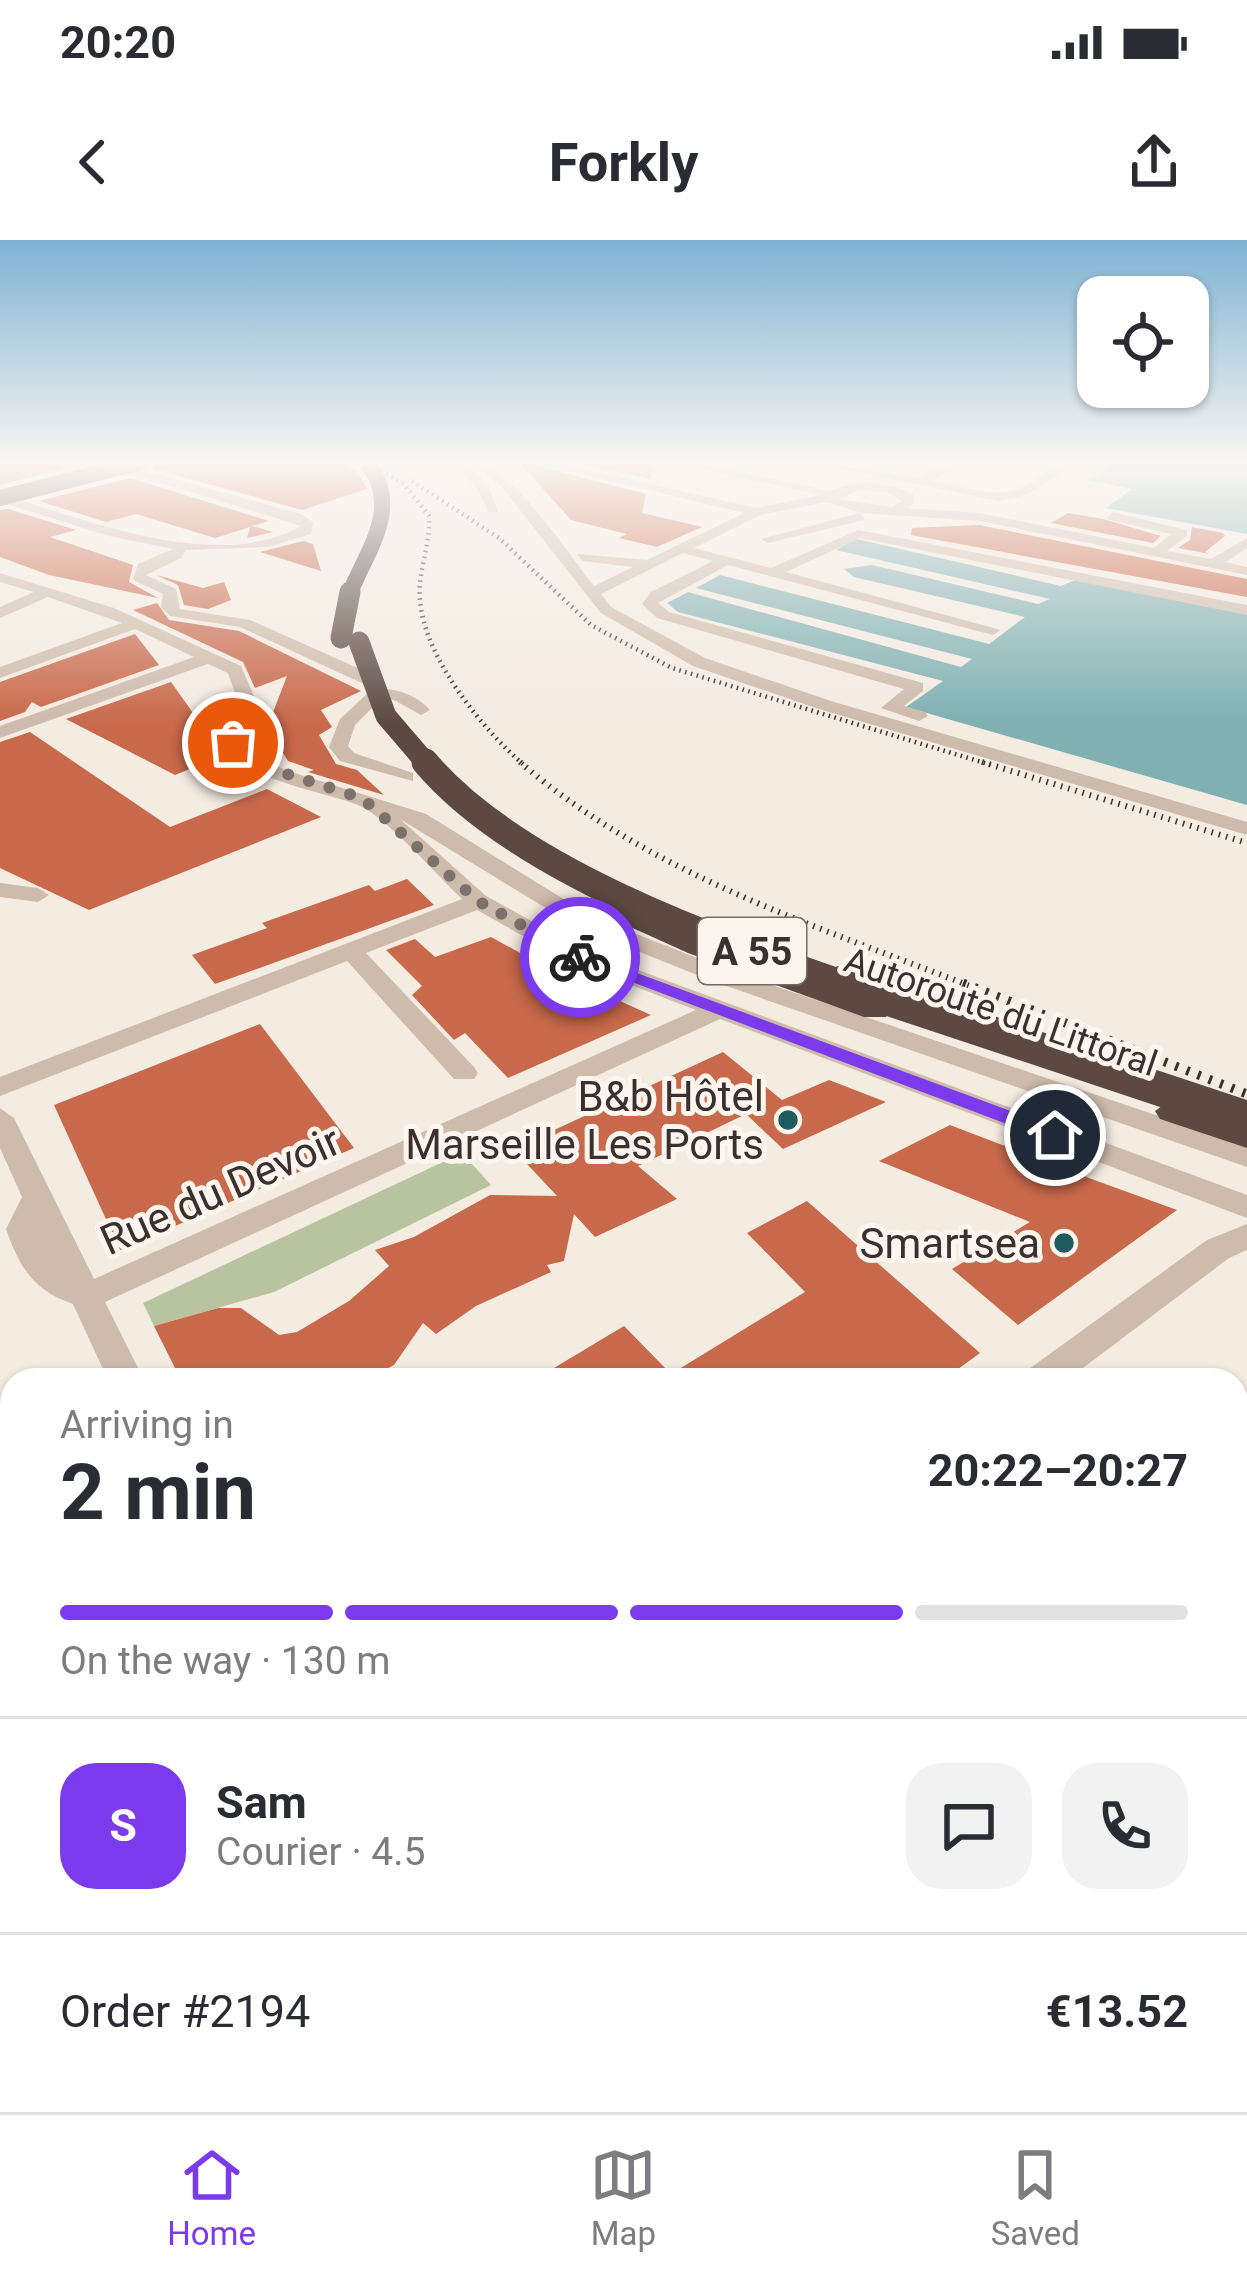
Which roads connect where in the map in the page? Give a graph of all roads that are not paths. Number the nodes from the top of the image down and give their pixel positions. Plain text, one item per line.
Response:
1 (180, 548) edge
2 (369, 548) edge
3 (383, 548) edge
4 (554, 548) edge
5 (576, 548) edge
6 (689, 548) edge
7 (695, 548) edge
8 (826, 548) edge
9 (932, 548) edge
10 (1139, 548) edge
11 (1162, 548) edge
12 (1157, 552) junction
13 (1239, 553) edge
14 (582, 556) junction
15 (725, 561) junction
16 (657, 564) junction
17 (1214, 564) junction
18 (1247, 571) edge
19 (771, 573) junction
20 (0, 577) edge
21 (607, 586) junction
22 (47, 592) junction
23 (589, 594) junction
24 (1247, 610) edge
25 (0, 613) edge
26 (137, 623) junction
27 (993, 630) dead end
28 (645, 634) junction
29 (211, 657) junction
30 (0, 673) edge
31 (377, 694) junction
32 (421, 710) dead end
33 (0, 732) edge
34 (406, 777) dead end
35 (362, 798) junction
36 (1247, 812) edge
37 (1247, 829) edge
38 (0, 890) edge
39 (38, 895) dead end
40 (478, 901) junction
41 (352, 953) junction
42 (715, 1011) junction
43 (464, 1073) dead end
44 (0, 1087) edge
45 (0, 1118) edge
46 (1247, 1118) edge
47 (1247, 1136) edge
48 (1247, 1157) edge
49 (1247, 1207) edge
50 (1247, 1236) edge
51 (87, 1296) junction
52 (120, 1368) edge
53 (1057, 1368) edge

1 - 31 street
2 - 47 highway, Autoroute du Littoral / A 55, bridge
3 - 46 highway, Autoroute du Littoral / A 55, bridge
4 - 23 street
5 - 14 street
6 - 16 street
7 - 15 street
8 - 19 street
9 - 24 street
10 - 12 street
11 - 12 street
12 - 17 street
13 - 17 street
14 - 16 street
14 - 21 street
15 - 19 street
15 - 36 street
16 - 21 street
17 - 18 street
19 - 27 street
20 - 22 street
21 - 23 street
21 - 28 street
22 - 25 street
22 - 26 street
23 - 28 street
26 - 29 street
26 - 30 street
28 - 37 street
29 - 33 street
29 - 35 street
31 - 32 street
31 - 34 street
35 - 40 street
35 - 48 street
38 - 39 street
40 - 41 street
40 - 42 street
41 - 43 street
41 - 44 street
42 - 49 street
42 - 51 street, Rue du Devoir
45 - 51 street
50 - 53 street
51 - 52 street

